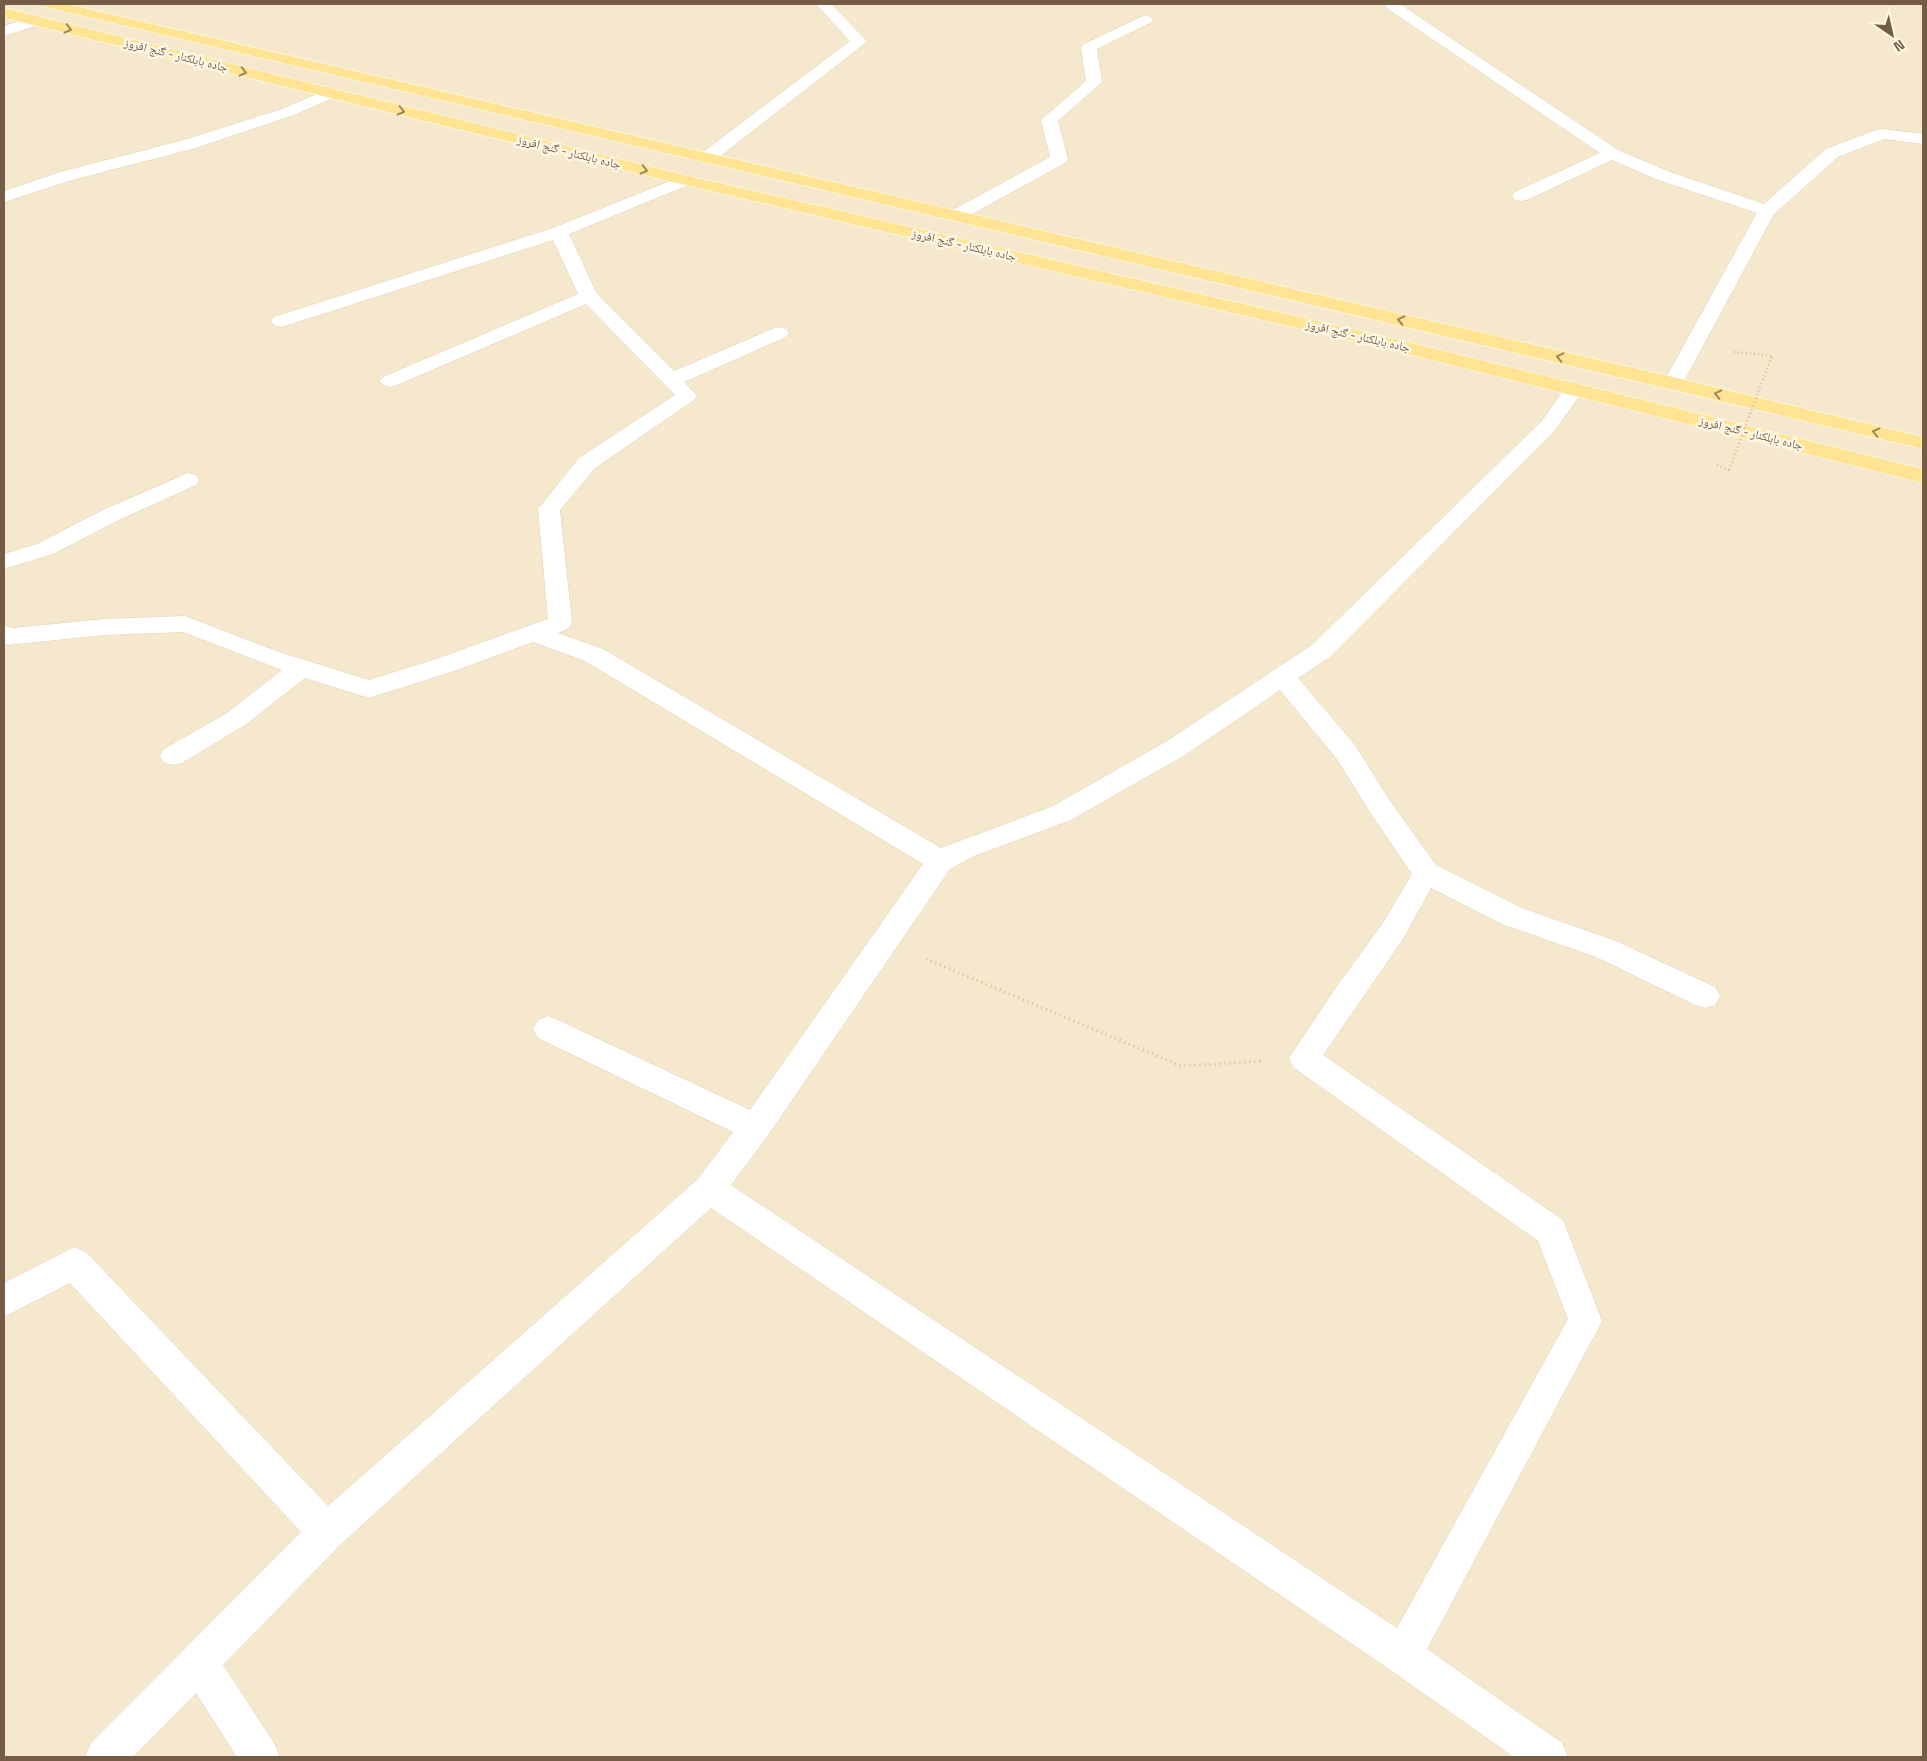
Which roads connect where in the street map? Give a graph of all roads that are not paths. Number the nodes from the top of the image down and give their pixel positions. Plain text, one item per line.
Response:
1 (50, 4) edge
2 (823, 4) edge
3 (1393, 6) dead end
4 (4, 14) edge
5 (1145, 20) dead end
6 (36, 21) junction
7 (4, 31) edge
8 (331, 94) junction
9 (1923, 139) edge
10 (1612, 154) junction
11 (708, 157) junction
12 (685, 180) junction
13 (1521, 196) dead end
14 (4, 197) edge
15 (1767, 211) junction
16 (957, 216) junction
17 (560, 232) junction
18 (1052, 238) junction
19 (1033, 260) junction
20 (589, 296) junction
21 (281, 322) dead end
22 (779, 333) dead end
23 (671, 380) junction
24 (390, 381) dead end
25 (1673, 383) junction
26 (1574, 389) junction
27 (1923, 443) edge
28 (1923, 476) edge
29 (188, 480) dead end
30 (4, 562) edge
31 (534, 633) junction
32 (5, 642) edge
33 (301, 668) junction
34 (1282, 676) junction
35 (173, 756) dead end
36 (940, 861) junction
37 (1426, 873) junction
38 (1704, 996) dead end
39 (548, 1028) dead end
40 (755, 1128) junction
41 (709, 1188) junction
42 (4, 1301) edge
43 (326, 1532) junction
44 (1402, 1655) junction
45 (199, 1662) junction
46 (1542, 1755) edge
47 (105, 1757) edge
48 (260, 1757) edge

1 - 11 main road, جاده بابلکنار - گنج افروز
2 - 11 street
3 - 10 street
4 - 6 main road, جاده بابلکنار - گنج افروز
5 - 16 street
6 - 7 street
6 -> 8 main road, جاده بابلکنار - گنج افروز
8 -> 12 main road, جاده بابلکنار - گنج افروز
8 - 14 street
9 - 15 street
10 - 13 street
10 - 15 street
11 - 16 main road, جاده بابلکنار - گنج افروز
12 - 17 street
12 - 19 main road, جاده بابلکنار - گنج افروز
15 - 25 street
16 - 18 main road, جاده بابلکنار - گنج افروز
17 - 20 street
17 - 21 street
18 - 19 main road
25 -> 18 main road, جاده بابلکنار - گنج افروز
19 - 26 main road, جاده بابلکنار - گنج افروز
20 - 23 street
20 - 24 street
22 - 23 street
23 - 31 street
27 -> 25 main road, جاده بابلکنار - گنج افروز
26 - 28 main road, جاده بابلکنار - گنج افروز
26 - 34 street
29 - 30 street
31 - 33 street
31 - 36 street
32 - 33 street
33 - 35 street
34 - 36 street
34 - 37 street
36 - 40 street
37 - 38 street
37 - 44 street
39 - 40 street
40 - 41 street
41 - 43 street
41 - 44 street
42 - 43 street
43 - 45 street
44 - 46 street
45 - 47 street
45 - 48 street

